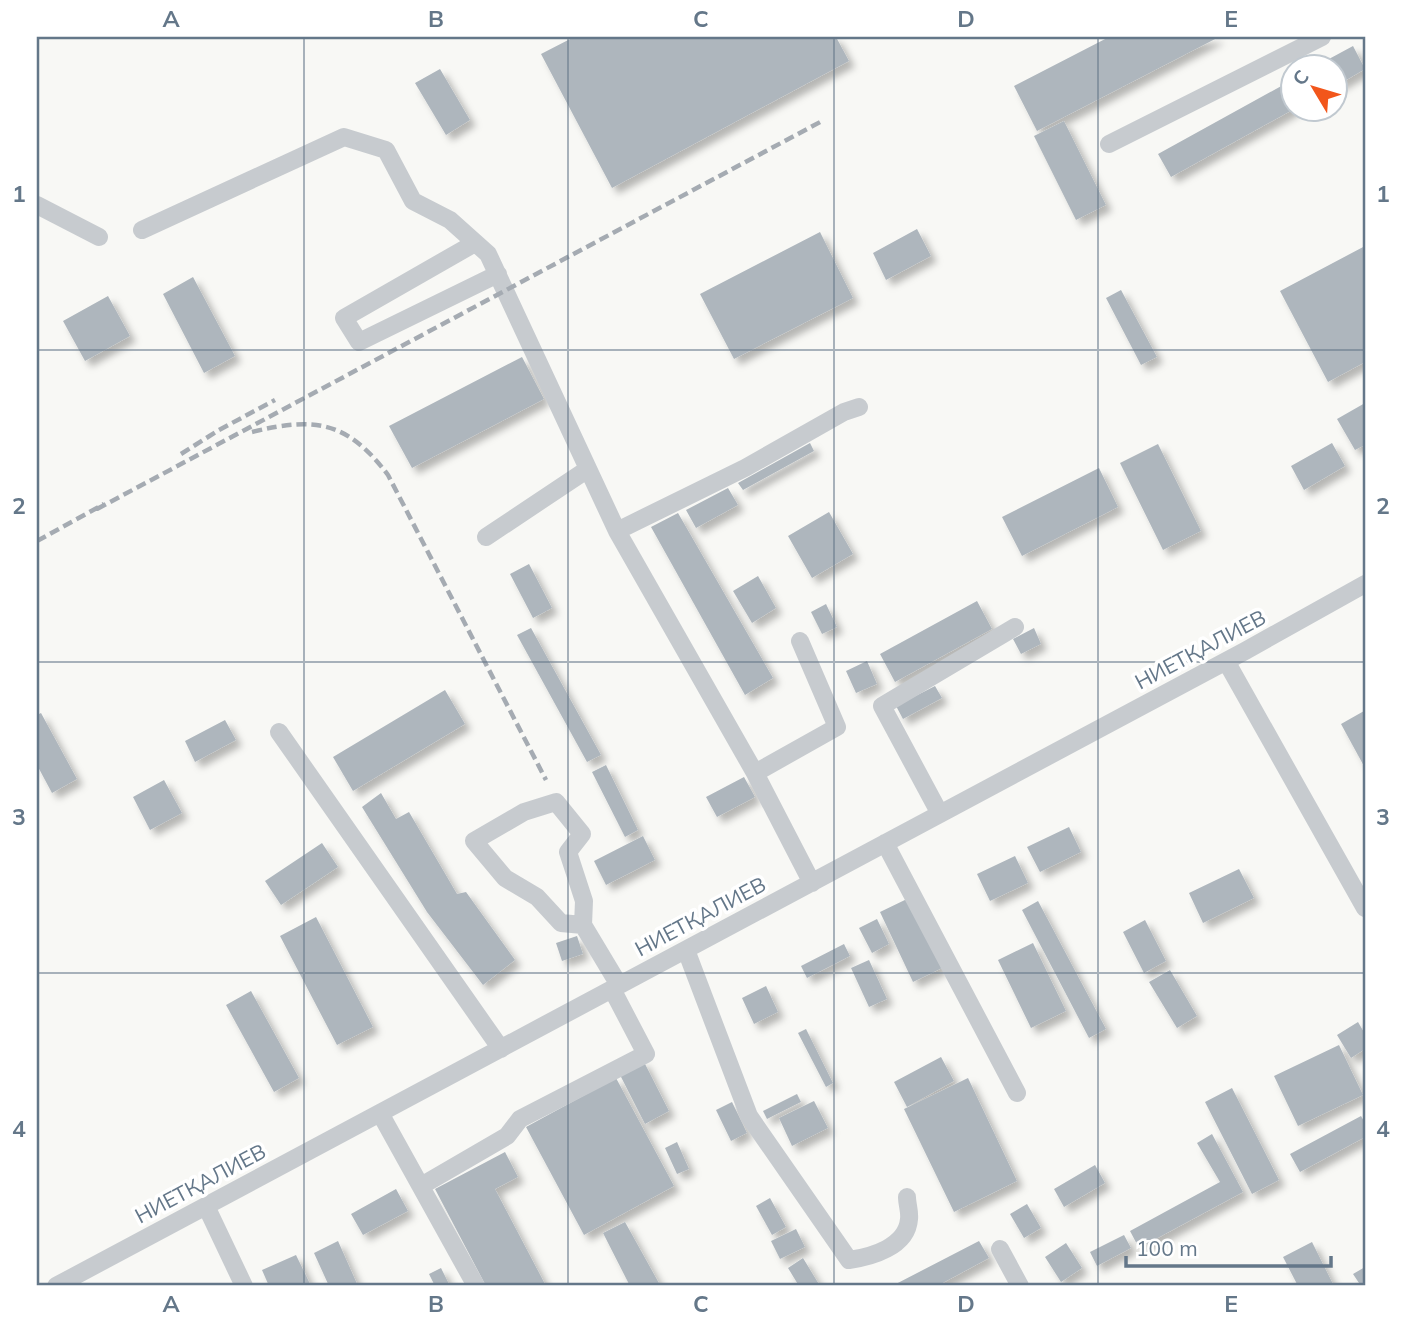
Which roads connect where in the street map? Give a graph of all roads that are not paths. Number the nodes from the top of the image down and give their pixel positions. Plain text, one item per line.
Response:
1 (1322, 37) edge
2 (1109, 144) dead end
3 (37, 205) edge
4 (142, 230) dead end
5 (99, 237) dead end
6 (475, 243) junction
7 (498, 274) junction
8 (859, 407) dead end
9 (588, 469) junction
10 (617, 531) junction
11 (486, 537) dead end
12 (1365, 584) edge
13 (1015, 627) dead end
14 (800, 641) dead end
15 (1226, 661) junction
16 (279, 732) dead end
17 (755, 773) junction
18 (940, 814) junction
19 (885, 843) junction
20 (812, 883) junction
21 (1365, 908) edge
22 (583, 925) junction
23 (686, 950) junction
24 (616, 987) junction
25 (501, 1049) junction
26 (1017, 1093) dead end
27 (380, 1113) junction
28 (421, 1186) junction
29 (907, 1197) dead end
30 (206, 1206) junction
31 (1000, 1249) dead end
32 (56, 1286) edge
33 (244, 1286) edge
34 (476, 1286) edge
35 (1020, 1286) edge

1 - 2 street
3 - 5 street
4 - 6 street
6 - 7 street
6 - 7 street
7 - 9 street
8 - 10 street
9 - 10 street
9 - 11 street
10 - 17 street
12 - 15 street, НИЕТҚАЛИЕВ
13 - 18 street
14 - 17 street
15 - 18 street, НИЕТҚАЛИЕВ
15 - 21 street
16 - 25 street
17 - 20 street
18 - 19 street, НИЕТҚАЛИЕВ
19 - 20 street, НИЕТҚАЛИЕВ
19 - 26 street
20 - 23 street, НИЕТҚАЛИЕВ
22 - 22 street
22 - 24 street
23 - 24 street, НИЕТҚАЛИЕВ
23 - 29 street
24 - 25 street, НИЕТҚАЛИЕВ
24 - 28 street
25 - 27 street, НИЕТҚАЛИЕВ
27 - 28 street
27 - 30 street, НИЕТҚАЛИЕВ
28 - 34 street
30 - 32 street, НИЕТҚАЛИЕВ
30 - 33 street
31 - 35 street

